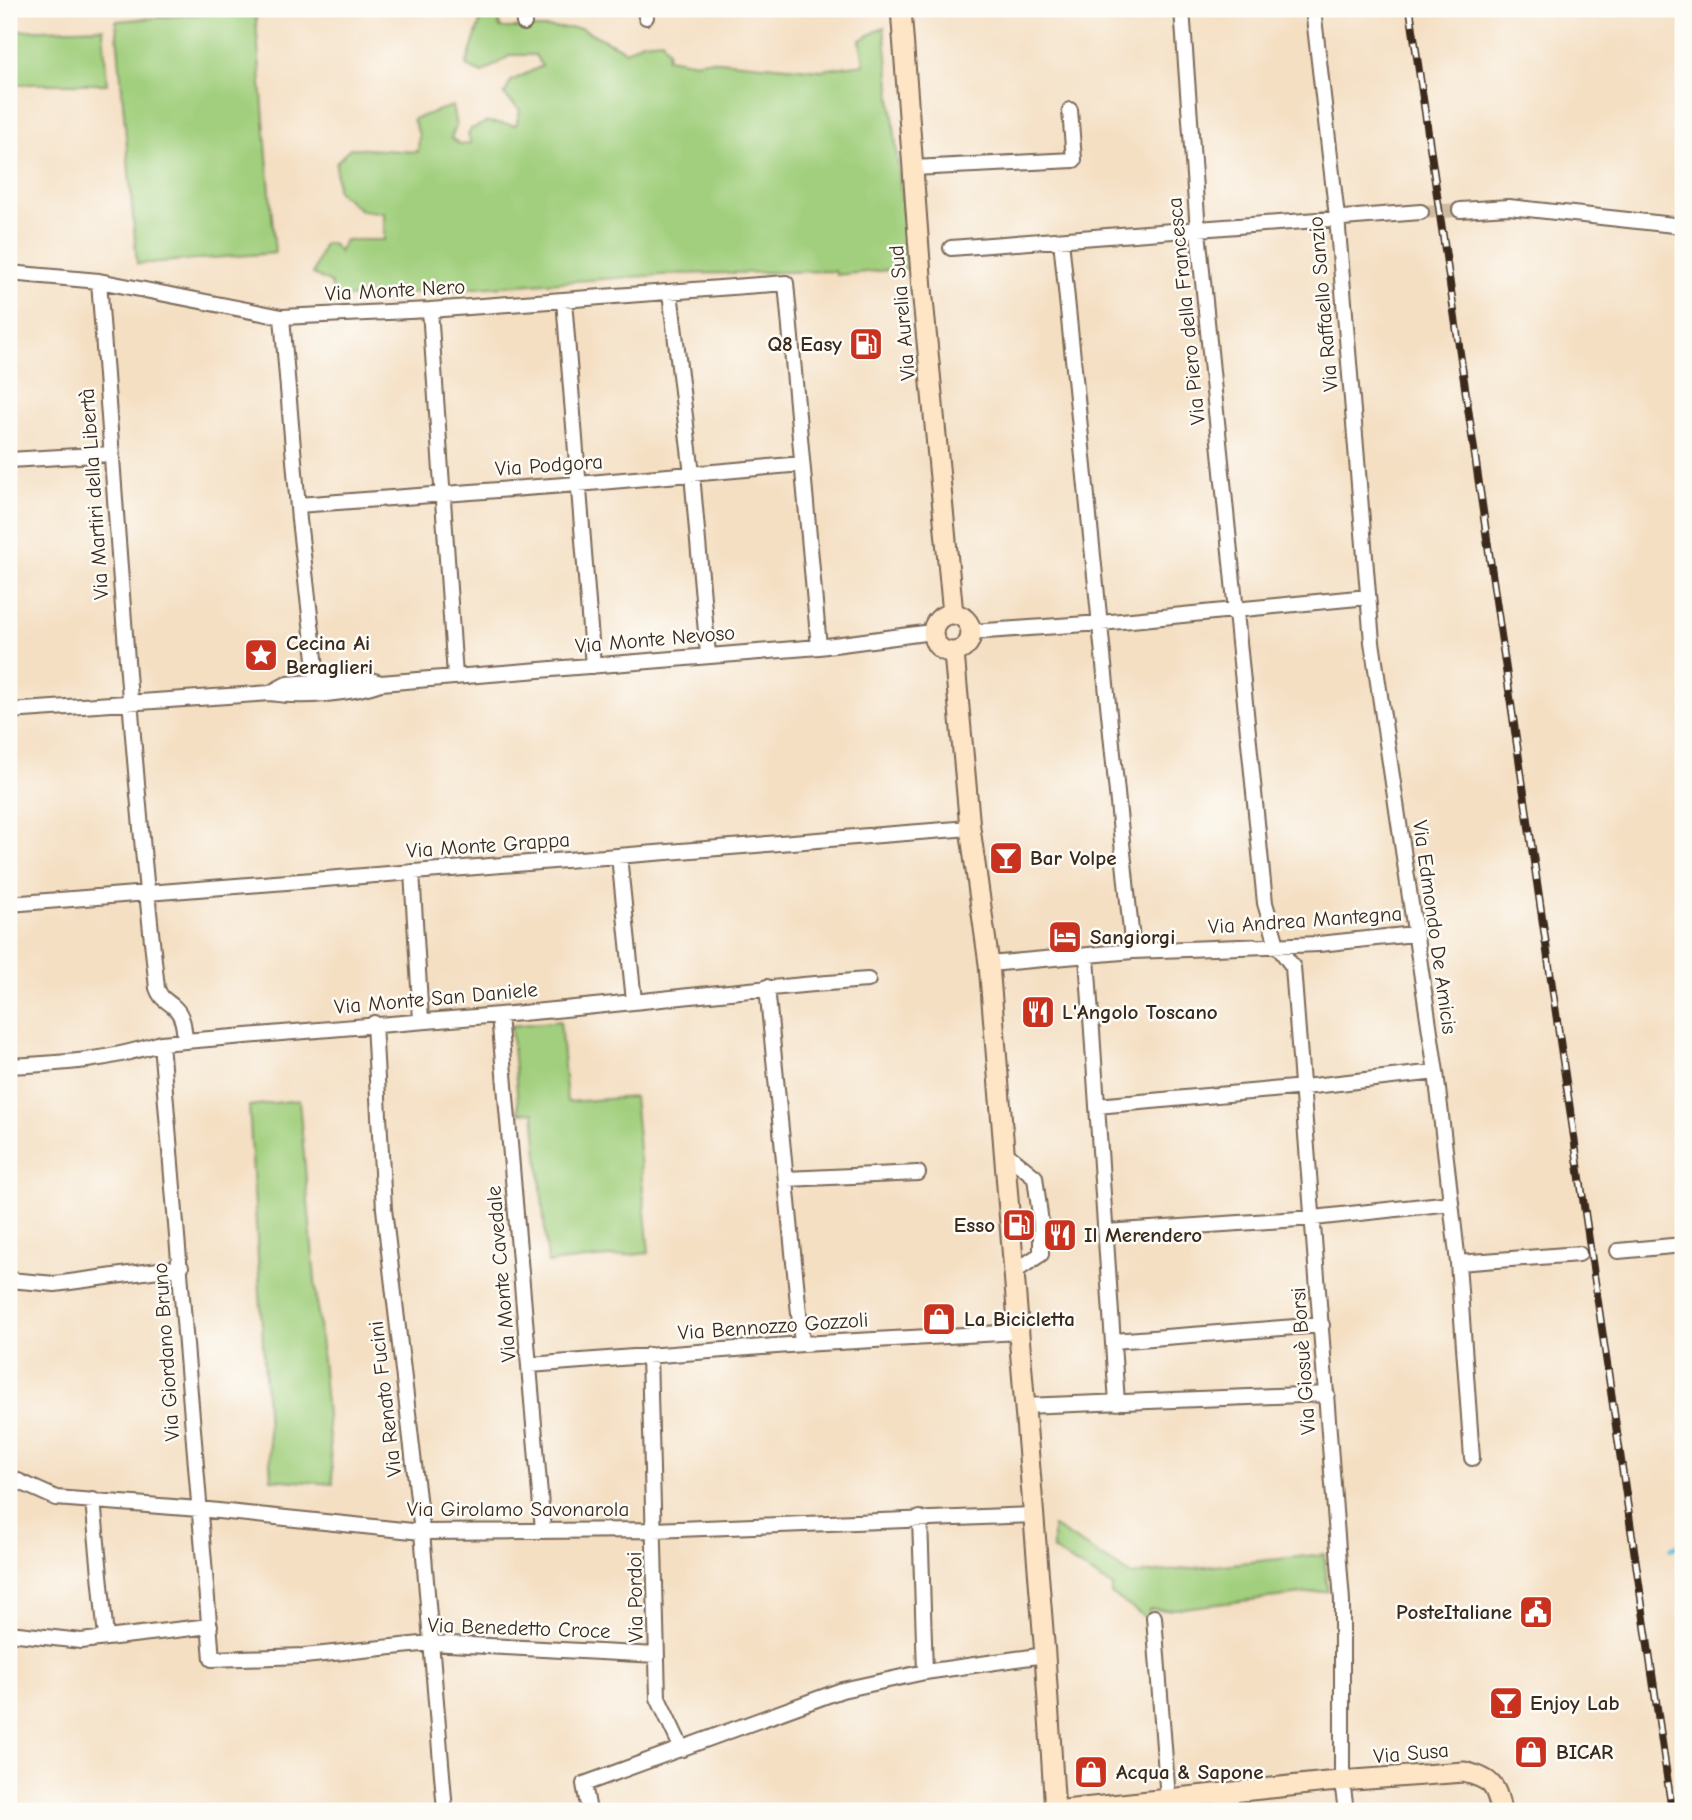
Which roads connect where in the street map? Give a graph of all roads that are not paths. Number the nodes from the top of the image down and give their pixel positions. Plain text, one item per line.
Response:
1 (901, 9) edge
2 (1182, 9) edge
3 (1313, 9) edge
4 (1070, 110) dead end
5 (913, 168) junction
6 (1460, 210) tunnel mouth
7 (1421, 212) tunnel mouth
8 (1337, 217) junction
9 (1683, 226) edge
10 (1198, 231) junction
11 (1061, 240) junction
12 (951, 248) dead end
13 (9, 273) edge
14 (99, 281) junction
15 (670, 292) junction
16 (564, 300) junction
17 (430, 310) junction
18 (282, 317) junction
19 (112, 454) junction
20 (9, 460) edge
21 (802, 464) junction
22 (692, 474) junction
23 (578, 484) junction
24 (442, 493) junction
25 (298, 505) junction
26 (1368, 597) junction
27 (1237, 608) junction
28 (953, 614) junction
29 (1101, 623) junction
30 (932, 632) junction
31 (972, 632) junction
32 (819, 646) junction
33 (954, 653) junction
34 (709, 655) junction
35 (593, 666) junction
36 (455, 676) junction
37 (318, 687) junction
38 (131, 703) junction
39 (9, 711) edge
40 (970, 828) junction
41 (619, 856) junction
42 (412, 872) junction
43 (146, 892) junction
44 (9, 904) edge
45 (1414, 934) junction
46 (1277, 945) junction
47 (1133, 951) junction
48 (1087, 957) junction
49 (989, 964) junction
50 (868, 980) dead end
51 (768, 987) junction
52 (634, 1001) junction
53 (499, 1015) junction
54 (421, 1020) junction
55 (374, 1023) junction
56 (186, 1041) junction
57 (161, 1043) junction
58 (9, 1066) edge
59 (1436, 1072) junction
60 (1304, 1087) junction
61 (1097, 1106) junction
62 (1004, 1152) junction
63 (918, 1173) dead end
64 (786, 1179) junction
65 (1451, 1203) junction
66 (1314, 1218) junction
67 (1106, 1232) junction
68 (1683, 1245) edge
69 (1618, 1251) dead end
70 (1579, 1254) dead end
71 (1458, 1263) junction
72 (181, 1267) junction
73 (1014, 1272) junction
74 (9, 1280) edge
75 (1322, 1325) junction
76 (1019, 1332) junction
77 (1113, 1341) junction
78 (802, 1344) junction
79 (649, 1355) junction
80 (530, 1365) junction
81 (1327, 1394) junction
82 (1117, 1403) junction
83 (1024, 1406) junction
84 (1472, 1458) dead end
85 (9, 1477) edge
86 (93, 1500) junction
87 (199, 1509) junction
88 (1032, 1515) junction
89 (920, 1518) junction
90 (543, 1530) junction
91 (654, 1530) junction
92 (422, 1532) junction
93 (1154, 1617) dead end
94 (210, 1626) junction
95 (9, 1633) edge
96 (106, 1638) junction
97 (431, 1643) junction
98 (657, 1655) junction
99 (1045, 1655) junction
100 (212, 1659) joint
101 (925, 1672) junction
102 (681, 1749) junction
103 (1342, 1781) junction
104 (1168, 1798) junction
105 (445, 1811) edge
106 (589, 1811) edge
107 (1047, 1811) edge
108 (1055, 1811) edge
109 (1346, 1811) edge
110 (1501, 1811) edge

1 - 5 street, Via Aurelia Sud
2 - 10 street, Via Piero della Francesca
3 - 8 street, Via Raffaello Sanzio
4 - 5 street
5 - 28 street, Via Aurelia Sud
6 - 9 street
7 - 8 street
8 - 10 street
8 - 26 street, Via Raffaello Sanzio
10 - 11 street
10 - 27 street, Via Piero della Francesca
11 - 12 street
11 - 29 street
13 - 14 street, Via Monte Nero
14 - 18 street, Via Monte Nero
14 - 19 street, Via Martiri della Libertà
15 - 16 street, Via Monte Nero
15 - 21 street, Via Monte Nero
15 - 22 street
16 - 17 street, Via Monte Nero
16 - 23 street
17 - 18 street, Via Monte Nero
17 - 24 street
18 - 25 street
19 - 20 street
19 - 38 street, Via Martiri della Libertà
21 - 22 street, Via Podgora
21 - 32 street
22 - 23 street, Via Podgora
22 - 34 street
23 - 24 street, Via Podgora
23 - 35 street
24 - 25 street, Via Podgora
24 - 36 street
25 - 37 street
26 - 27 street
26 - 45 street, Via Edmondo De Amicis
27 - 29 street
27 - 46 street, Via Piero della Francesca
28 - 30 street
28 - 31 street
29 - 31 street
29 - 47 street
30 - 32 street, Via Monte Nevoso
30 - 33 street
31 - 33 street
32 - 34 street, Via Monte Nevoso
33 - 40 street
34 - 35 street, Via Monte Nevoso
35 - 36 street, Via Monte Nevoso
36 - 37 street, Via Monte Nevoso
37 - 38 street, Via Monte Nevoso
38 - 39 street, Via Monte Nevoso
38 - 43 street, Via Martiri della Libertà
40 - 41 street, Via Monte Grappa
40 - 49 street
41 - 42 street, Via Monte Grappa
41 - 52 street
42 - 43 street, Via Monte Grappa
42 - 54 street
43 - 44 street, Via Monte Grappa
43 - 56 street, Via Martiri della Libertà
45 - 46 street, Via Andrea Mantegna
45 - 59 street, Via Edmondo De Amicis
46 - 47 street, Via Andrea Mantegna
46 - 60 street, Via Giosuè Borsi
47 - 48 street, Via Andrea Mantegna
48 - 49 street, Via Andrea Mantegna
48 - 61 street
49 - 62 street
50 - 51 street, Via Monte San Daniele
51 - 52 street, Via Monte San Daniele
51 - 64 street
52 - 53 street, Via Monte San Daniele
53 - 54 street, Via Monte San Daniele
53 - 80 street, Via Monte Cavedale
54 - 55 street, Via Monte San Daniele
55 - 56 street, Via Monte San Daniele
55 - 92 street, Via Renato Fucini
56 - 57 street, Via Monte San Daniele
57 - 58 street, Via Monte San Daniele
57 - 72 street, Via Giordano Bruno
59 - 60 street
59 - 65 street, Via Edmondo De Amicis
60 - 61 street
60 - 66 street, Via Giosuè Borsi
61 - 67 street
62 - 73 street
62 - 73 street
63 - 64 street
64 - 78 street
65 - 66 street
65 - 71 street, Via Edmondo De Amicis
66 - 67 street
66 - 75 street, Via Giosuè Borsi
67 - 77 street
68 - 69 street
70 - 71 street
71 - 84 street, Via Edmondo De Amicis
72 - 74 street
72 - 87 street, Via Giordano Bruno
73 - 76 street
75 - 77 street
75 - 81 street, Via Giosuè Borsi
76 - 78 street, Via Bennozzo Gozzoli
76 - 83 street
77 - 82 street
78 - 79 street, Via Bennozzo Gozzoli
79 - 80 street, Via Bennozzo Gozzoli
79 - 91 street, Via Pordoi
80 - 90 street, Via Monte Cavedale
81 - 82 street
81 - 103 street, Via Giosuè Borsi
82 - 83 street
83 - 88 street
85 - 86 street, Via Girolamo Savonarola
86 - 87 street, Via Girolamo Savonarola
86 - 96 street
87 - 92 street, Via Girolamo Savonarola
87 - 94 street, Via Giordano Bruno
88 - 89 street, Via Girolamo Savonarola
88 - 99 street
89 - 91 street, Via Girolamo Savonarola
89 - 101 street
90 - 91 street, Via Girolamo Savonarola
90 - 92 street, Via Girolamo Savonarola
91 - 98 street, Via Pordoi
92 - 97 street, Via Renato Fucini
93 - 104 street
94 - 96 street
94 - 100 street, Via Giordano Bruno
95 - 96 street
97 - 98 street, Via Benedetto Croce
97 - 100 street, Via Benedetto Croce
97 - 105 street, Via Renato Fucini
98 - 102 street, Via Pordoi
99 - 101 street
99 - 108 street
101 - 102 street
102 - 106 street
103 - 104 street, Via Susa
103 - 109 street, Via Giosuè Borsi
103 - 110 street, Via Susa
104 - 108 street, Via Susa
107 - 108 street

